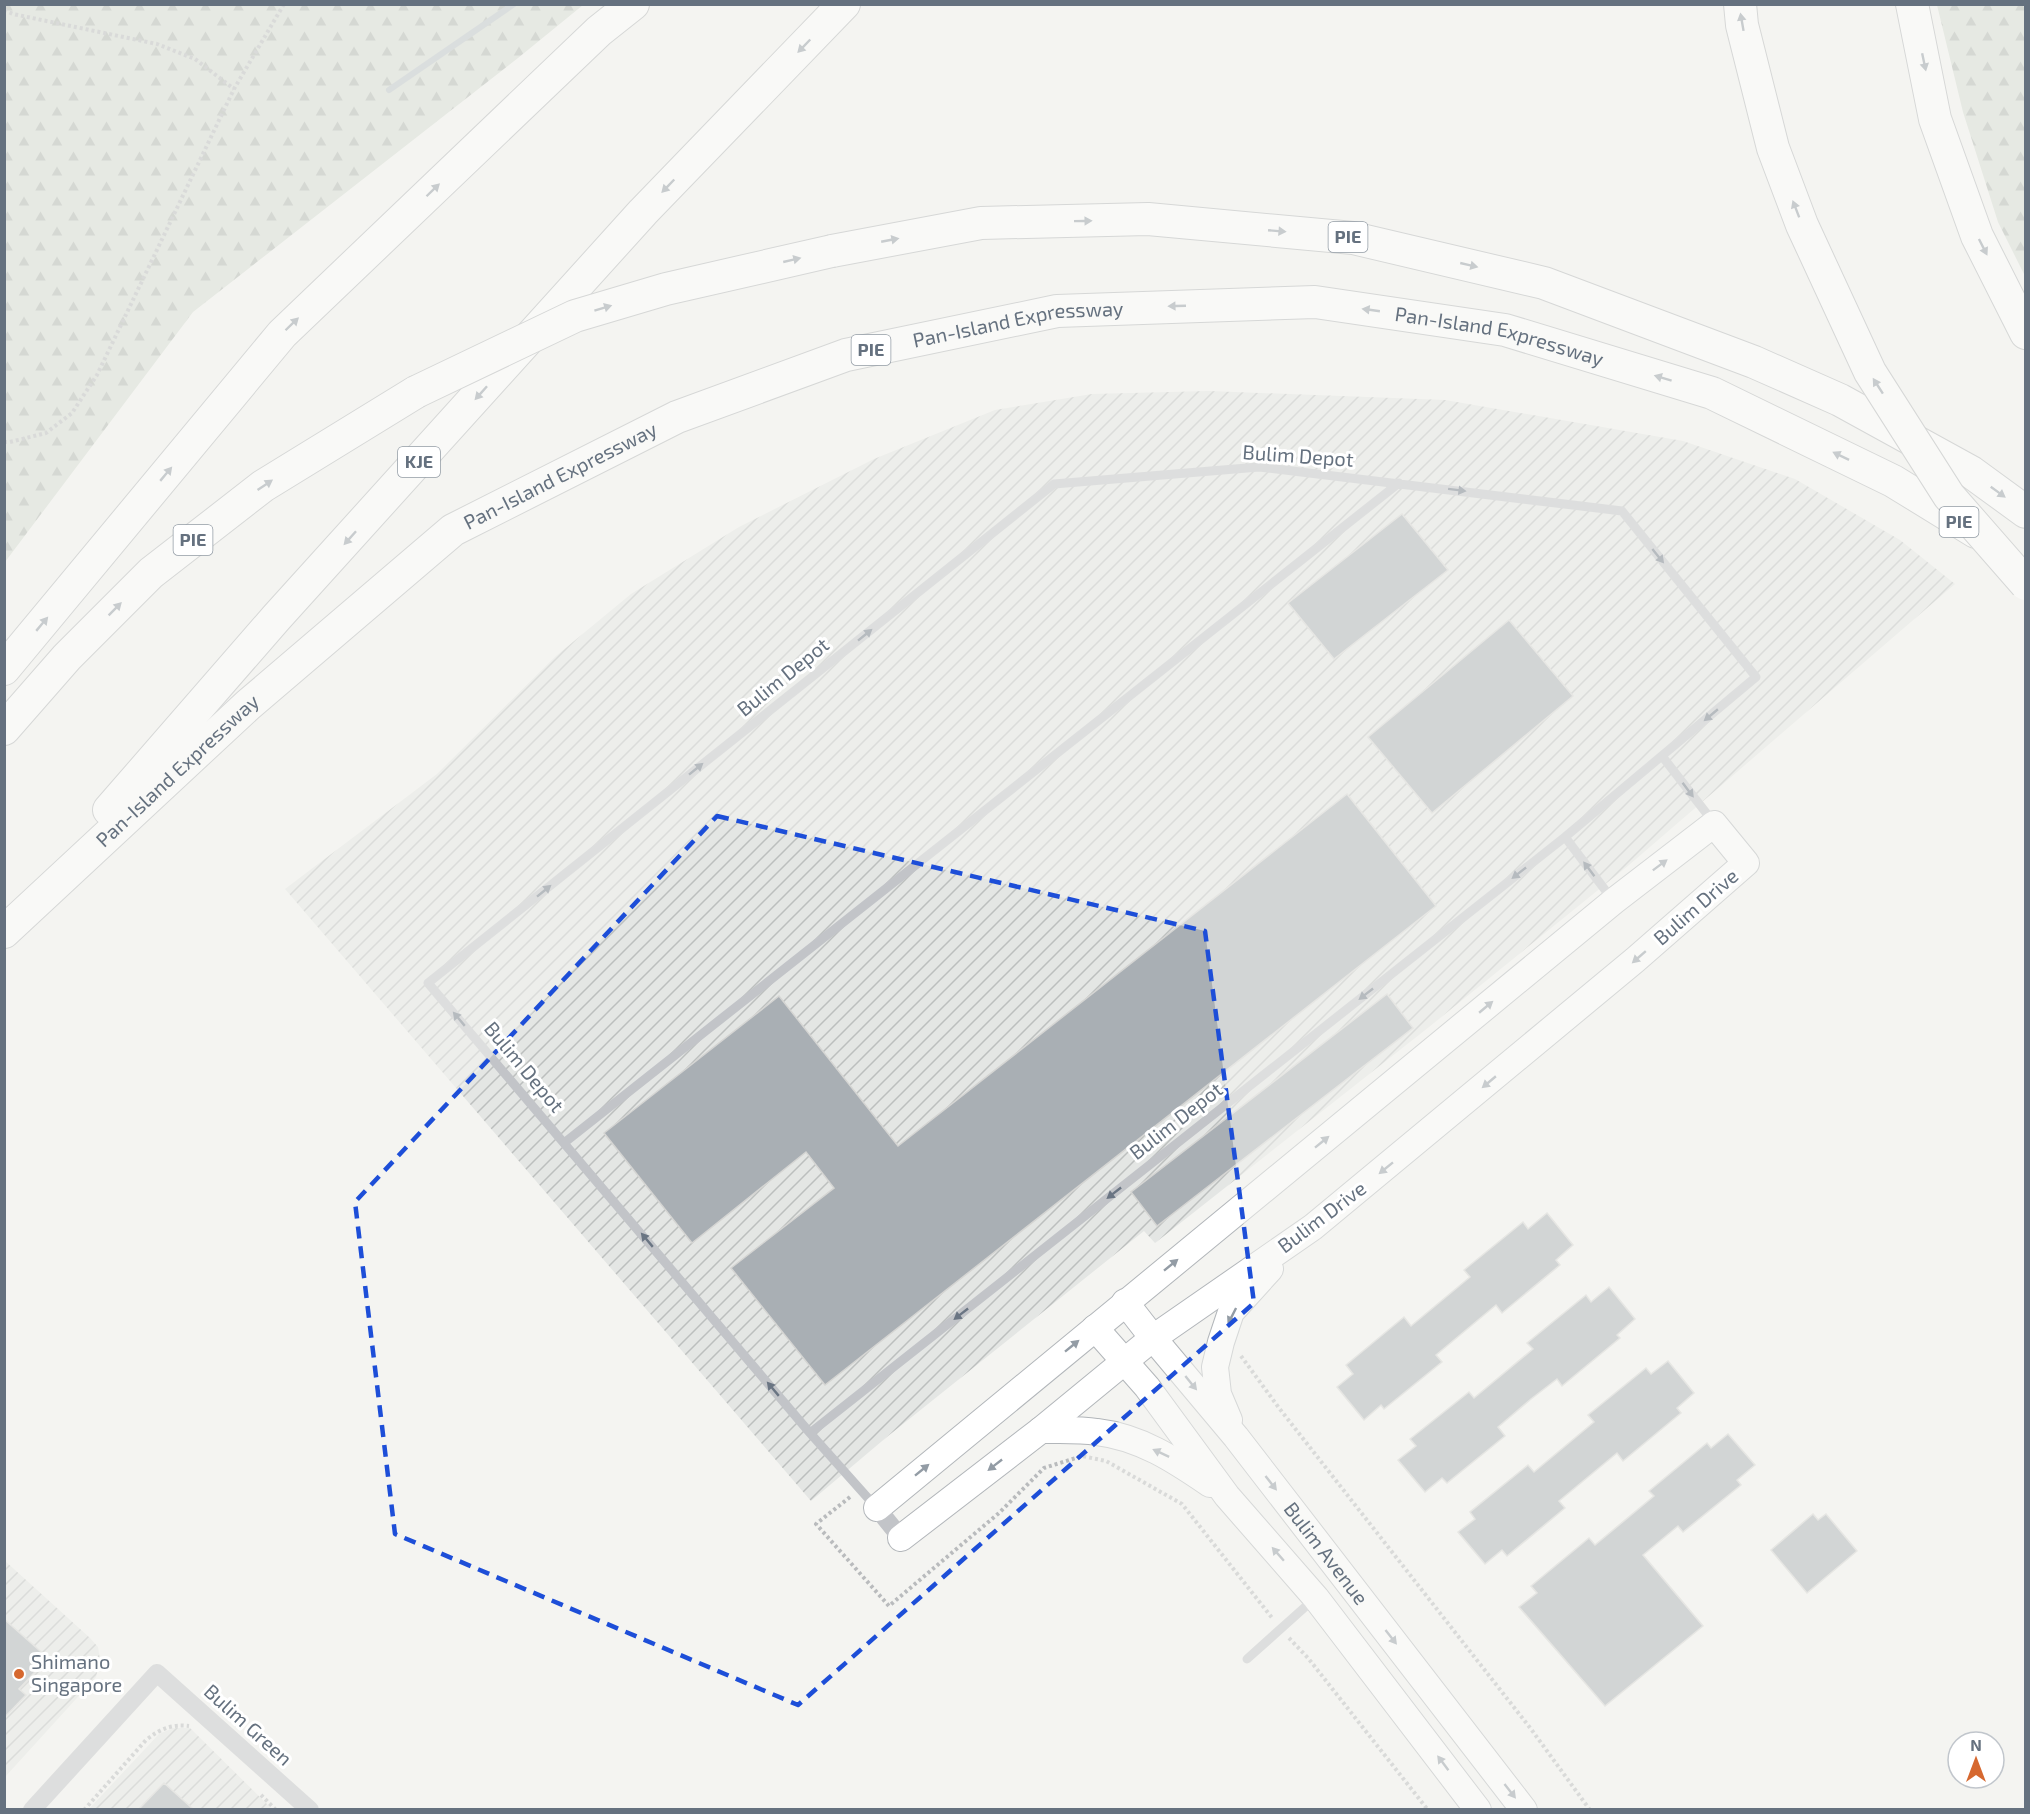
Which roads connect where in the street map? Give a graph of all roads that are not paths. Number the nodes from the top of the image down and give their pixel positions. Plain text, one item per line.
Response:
1 (633, 4) edge
2 (844, 4) edge
3 (1740, 4) edge
4 (1912, 4) edge
5 (2025, 333) edge
6 (1399, 483) junction
7 (2025, 512) edge
8 (2025, 562) edge
9 (2025, 584) edge
10 (4, 669) edge
11 (4, 729) edge
12 (1662, 756) junction
13 (1714, 824) junction
14 (1565, 837) junction
15 (1614, 901) junction
16 (4, 931) edge
17 (564, 1143) junction
18 (1313, 1227) junction
19 (1125, 1302) junction
20 (1095, 1328) junction
21 (1153, 1338) junction
22 (1125, 1361) junction
23 (1041, 1430) junction
24 (810, 1433) junction
25 (1236, 1437) junction
26 (1227, 1496) junction
27 (869, 1499) junction
28 (901, 1538) joint
29 (1316, 1598) junction
30 (1247, 1659) dead end
31 (32, 1809) edge
32 (310, 1809) edge
33 (1478, 1809) edge
34 (1524, 1809) edge

10 -> 1 highway
2 -> 16 highway, KJE
9 -> 3 highway, bridge
4 -> 5 highway
6 -> 12 lane, Bulim Depot
6 - 17 lane, Bulim Depot
17 -> 6 lane, Bulim Depot
11 -> 7 highway, PIE, bridge
8 -> 16 highway, Pan-Island Expressway / PIE
12 -> 13 lane
12 - 14 lane, Bulim Depot
15 -> 13 street
13 -> 18 street, Bulim Drive
15 -> 14 lane
14 -> 24 lane, Bulim Depot
19 -> 15 street
24 -> 17 lane, Bulim Depot
18 - 21 street, Bulim Drive
18 -> 25 street
19 - 20 street
19 - 21 street, Bulim Avenue
20 - 22 street, Bulim Avenue
27 -> 20 street
21 - 22 street, Bulim Drive
21 -> 25 street, Bulim Avenue
22 - 23 street, Bulim Drive
22 - 26 street, Bulim Avenue
26 -> 23 street
23 -> 28 street, Bulim Drive
24 - 27 lane, Bulim Depot
25 -> 34 street, Bulim Avenue
29 -> 26 street, Bulim Avenue
27 - 28 street, Bulim Drive
29 - 30 lane
33 -> 29 street, Bulim Avenue
31 - 32 street, Bulim Green

